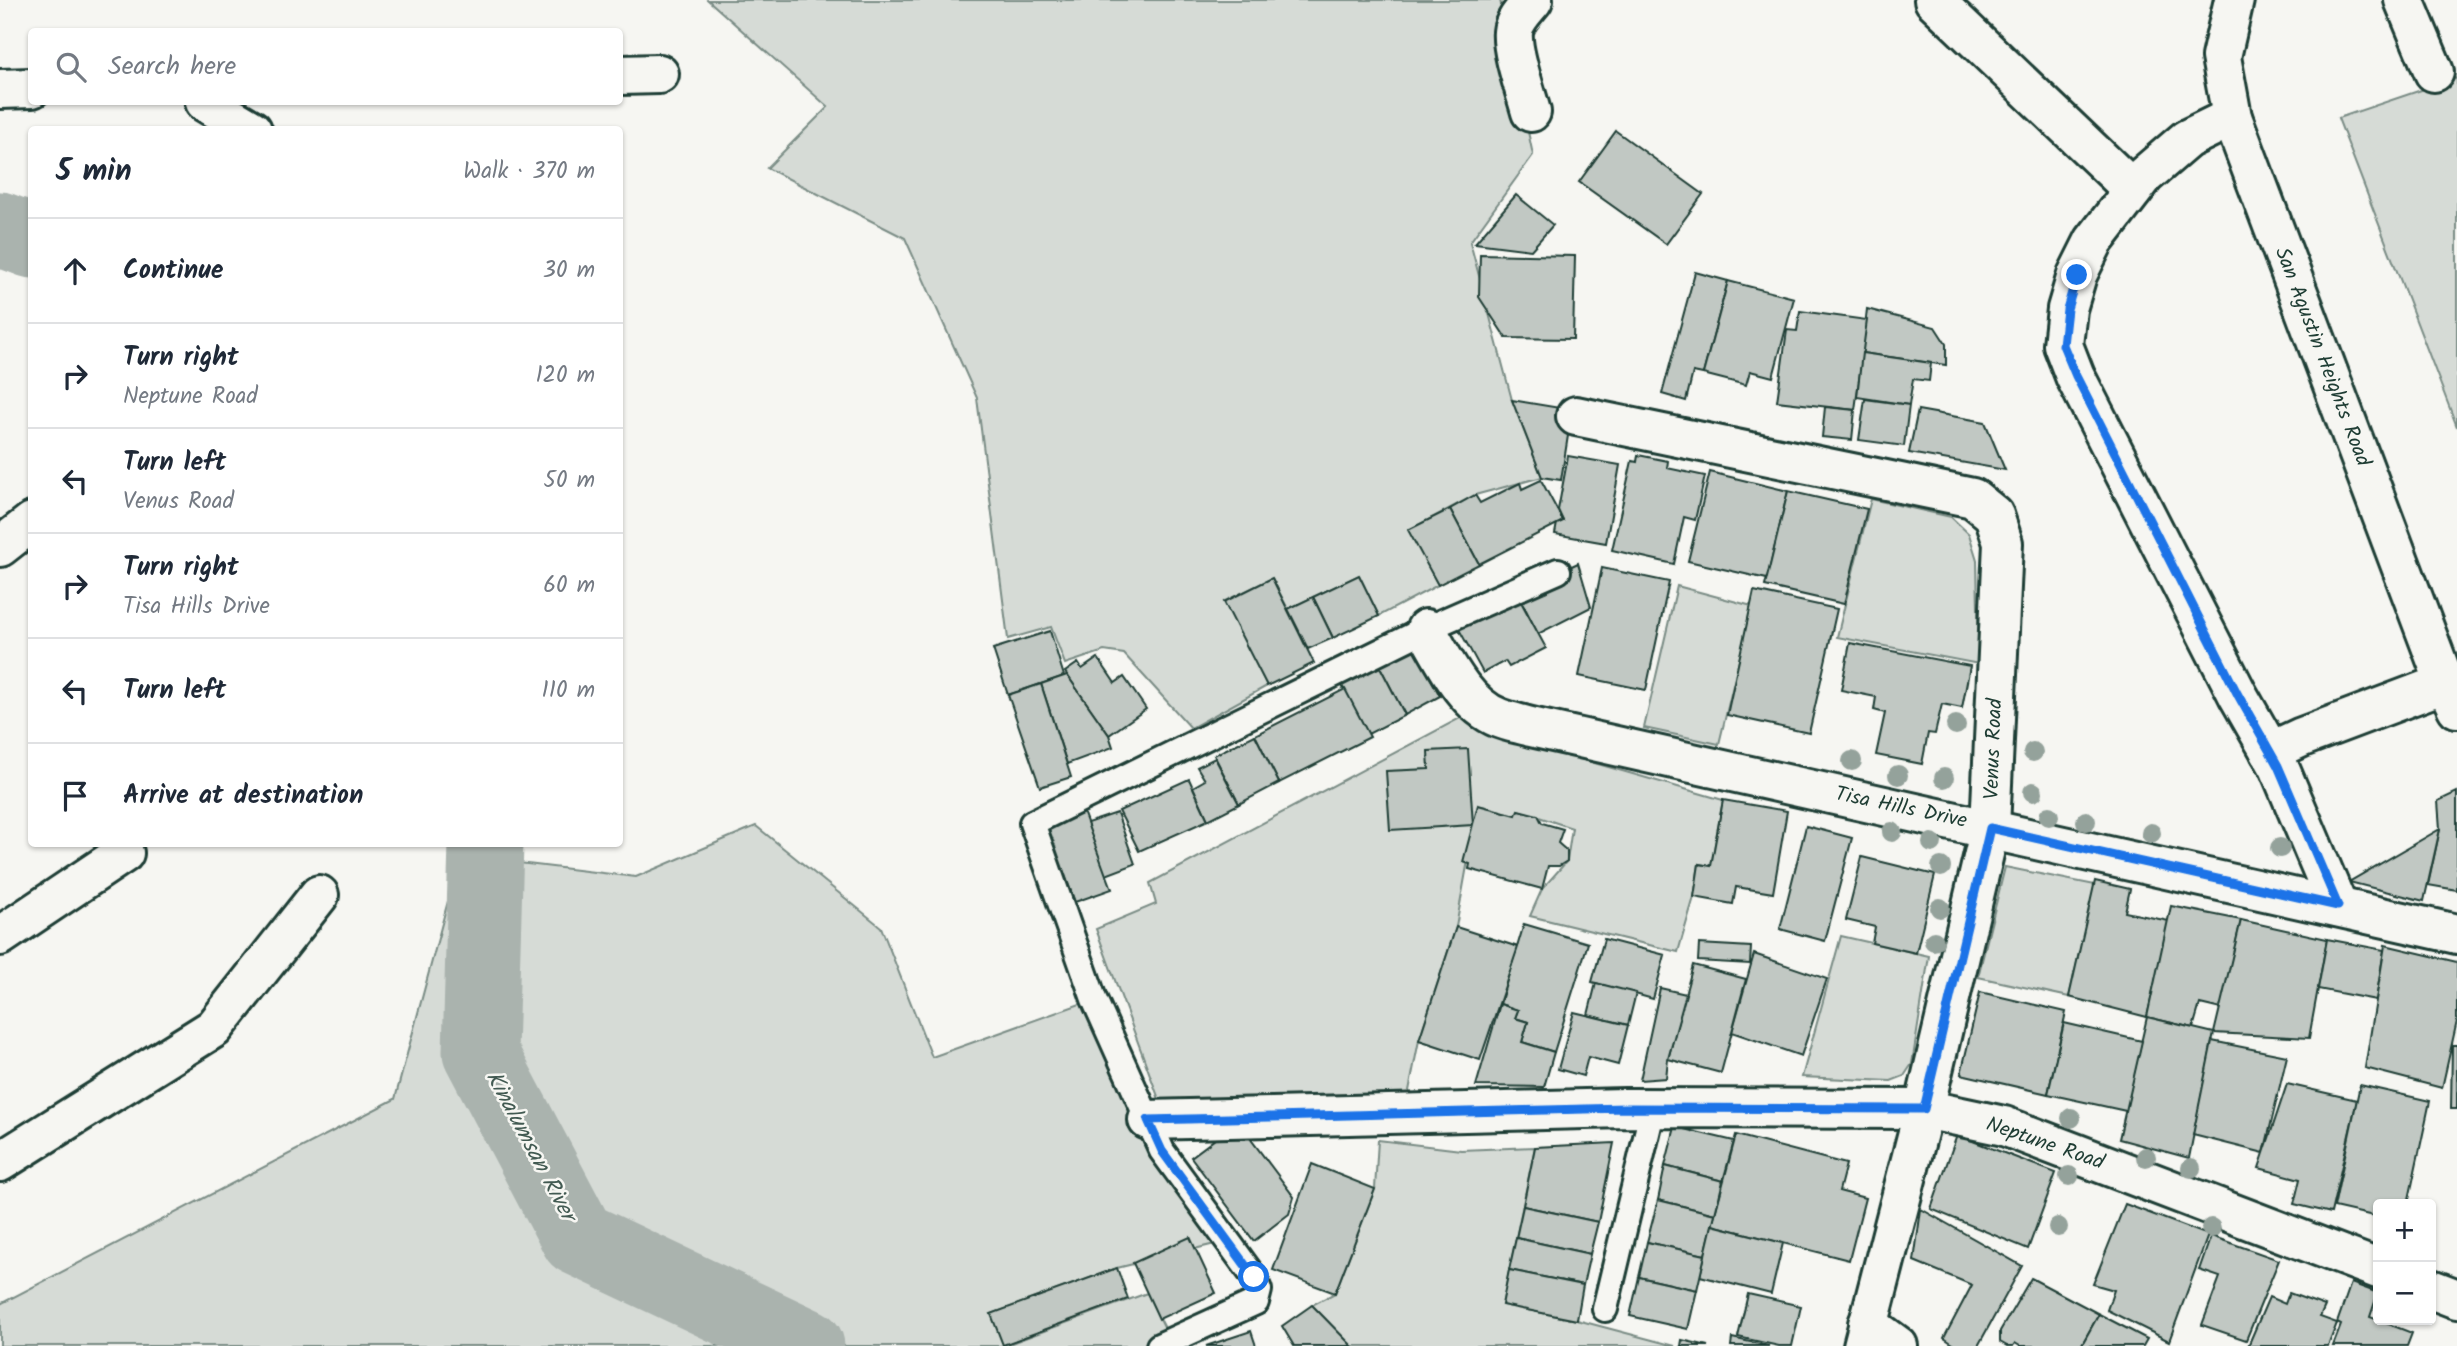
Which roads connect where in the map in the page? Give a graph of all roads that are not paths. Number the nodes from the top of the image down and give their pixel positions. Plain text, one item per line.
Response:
1 (1533, 0) edge
2 (1934, 0) edge
3 (2234, 0) edge
4 (2404, 0) edge
5 (2434, 72) dead end
6 (659, 74) dead end
7 (623, 75) edge
8 (28, 88) edge
9 (0, 89) edge
10 (210, 105) edge
11 (1531, 112) dead end
12 (2232, 117) junction
13 (245, 126) edge
14 (2133, 190) junction
15 (1576, 416) dead end
16 (28, 525) edge
17 (0, 547) edge
18 (1558, 571) dead end
19 (1426, 629) junction
20 (2451, 695) edge
21 (2270, 752) junction
22 (1990, 828) junction
23 (124, 853) dead end
24 (319, 895) dead end
25 (2338, 906) junction
26 (2457, 934) edge
27 (0, 936) edge
28 (1653, 1108) junction
29 (1924, 1109) junction
30 (1148, 1120) junction
31 (0, 1162) edge
32 (2373, 1267) edge
33 (2436, 1291) edge
34 (2457, 1299) edge
35 (1605, 1309) dead end
36 (1876, 1339) edge
37 (1159, 1346) edge

1 - 11 street
2 - 14 street
3 - 12 street, San Agustin Heights Road
4 - 5 street
6 - 7 street
8 - 9 street
10 - 13 street
12 - 14 street
12 - 20 street, San Agustin Heights Road
14 - 21 street
15 - 22 street, Venus Road
16 - 17 street
18 - 19 lane
19 - 22 street, Tisa Hills Drive
19 - 30 lane
20 - 21 street
21 - 25 street
22 - 25 street, Tisa Hills Drive
22 - 29 street, Venus Road
23 - 27 street
24 - 31 street
25 - 26 street, Tisa Hills Drive
28 - 29 street, Neptune Road
28 - 30 street, Neptune Road
28 - 35 lane
29 - 32 street, Neptune Road
29 - 36 street, Venus Road
30 - 37 lane
33 - 34 street

